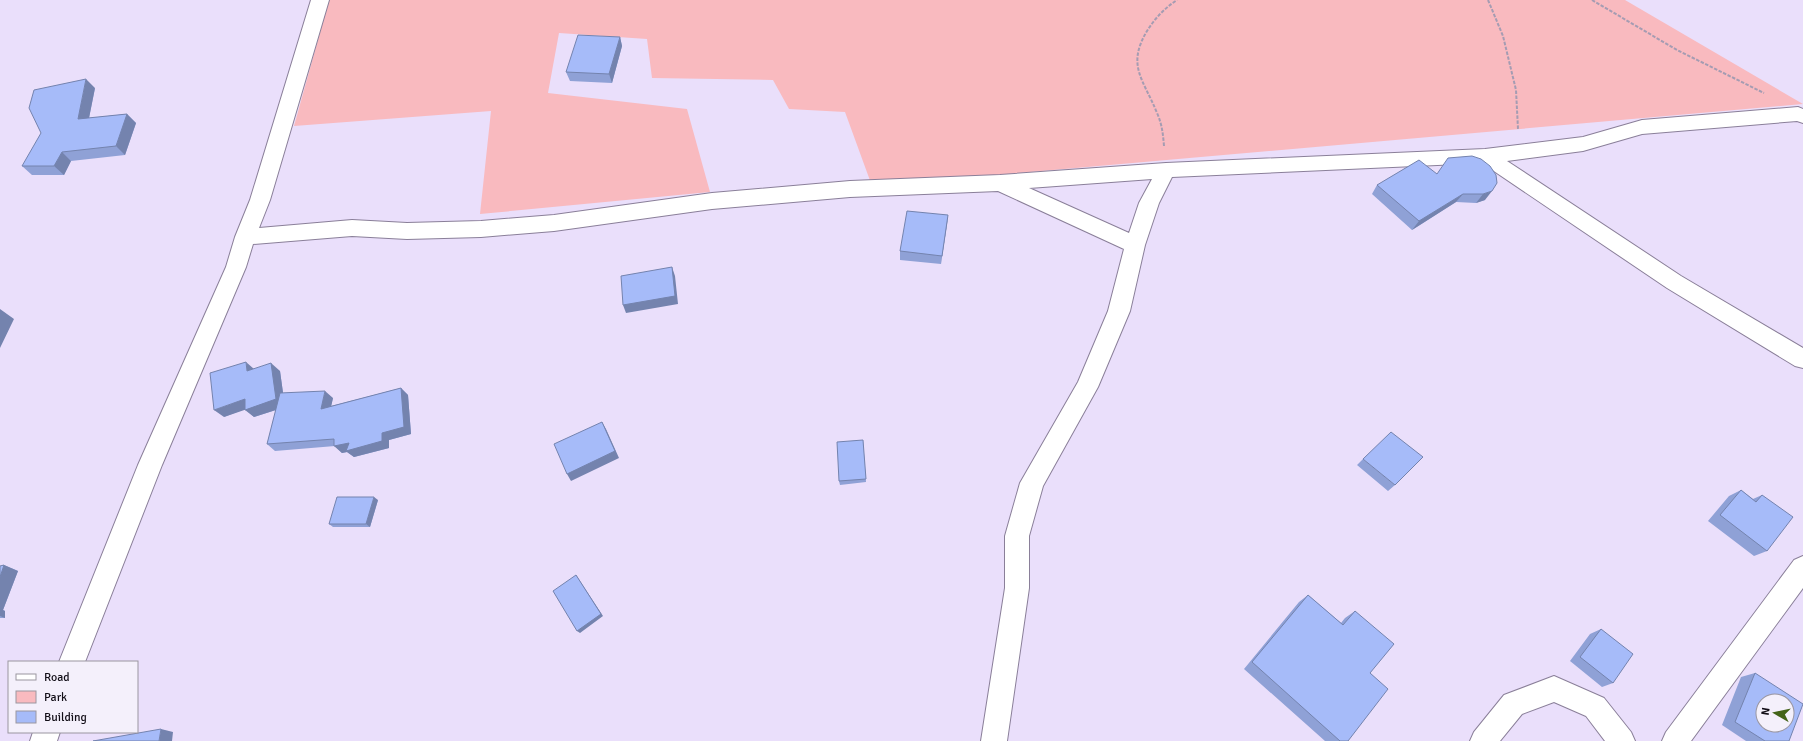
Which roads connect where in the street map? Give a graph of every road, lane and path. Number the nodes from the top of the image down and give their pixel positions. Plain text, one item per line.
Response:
1 (320, 0) edge
2 (1177, 0) edge
3 (1488, 0) edge
4 (1592, 0) edge
5 (1801, 115) edge
6 (1521, 152) junction
7 (1485, 156) junction
8 (1166, 170) junction
9 (1000, 182) junction
10 (245, 237) junction
11 (1135, 245) junction
12 (1803, 359) edge
13 (1803, 568) edge
14 (72, 661) edge
15 (994, 741) edge
16 (1483, 741) edge
17 (1622, 741) edge
18 (1675, 741) edge

1 - 10 street
2 - 8 path
3 - 6 path
4 - 5 path
5 - 6 street
6 - 7 street
7 - 8 street
7 - 12 street
8 - 9 street
8 - 11 street
9 - 10 street
9 - 11 street
10 - 14 street
11 - 15 street
13 - 18 street
16 - 17 street

